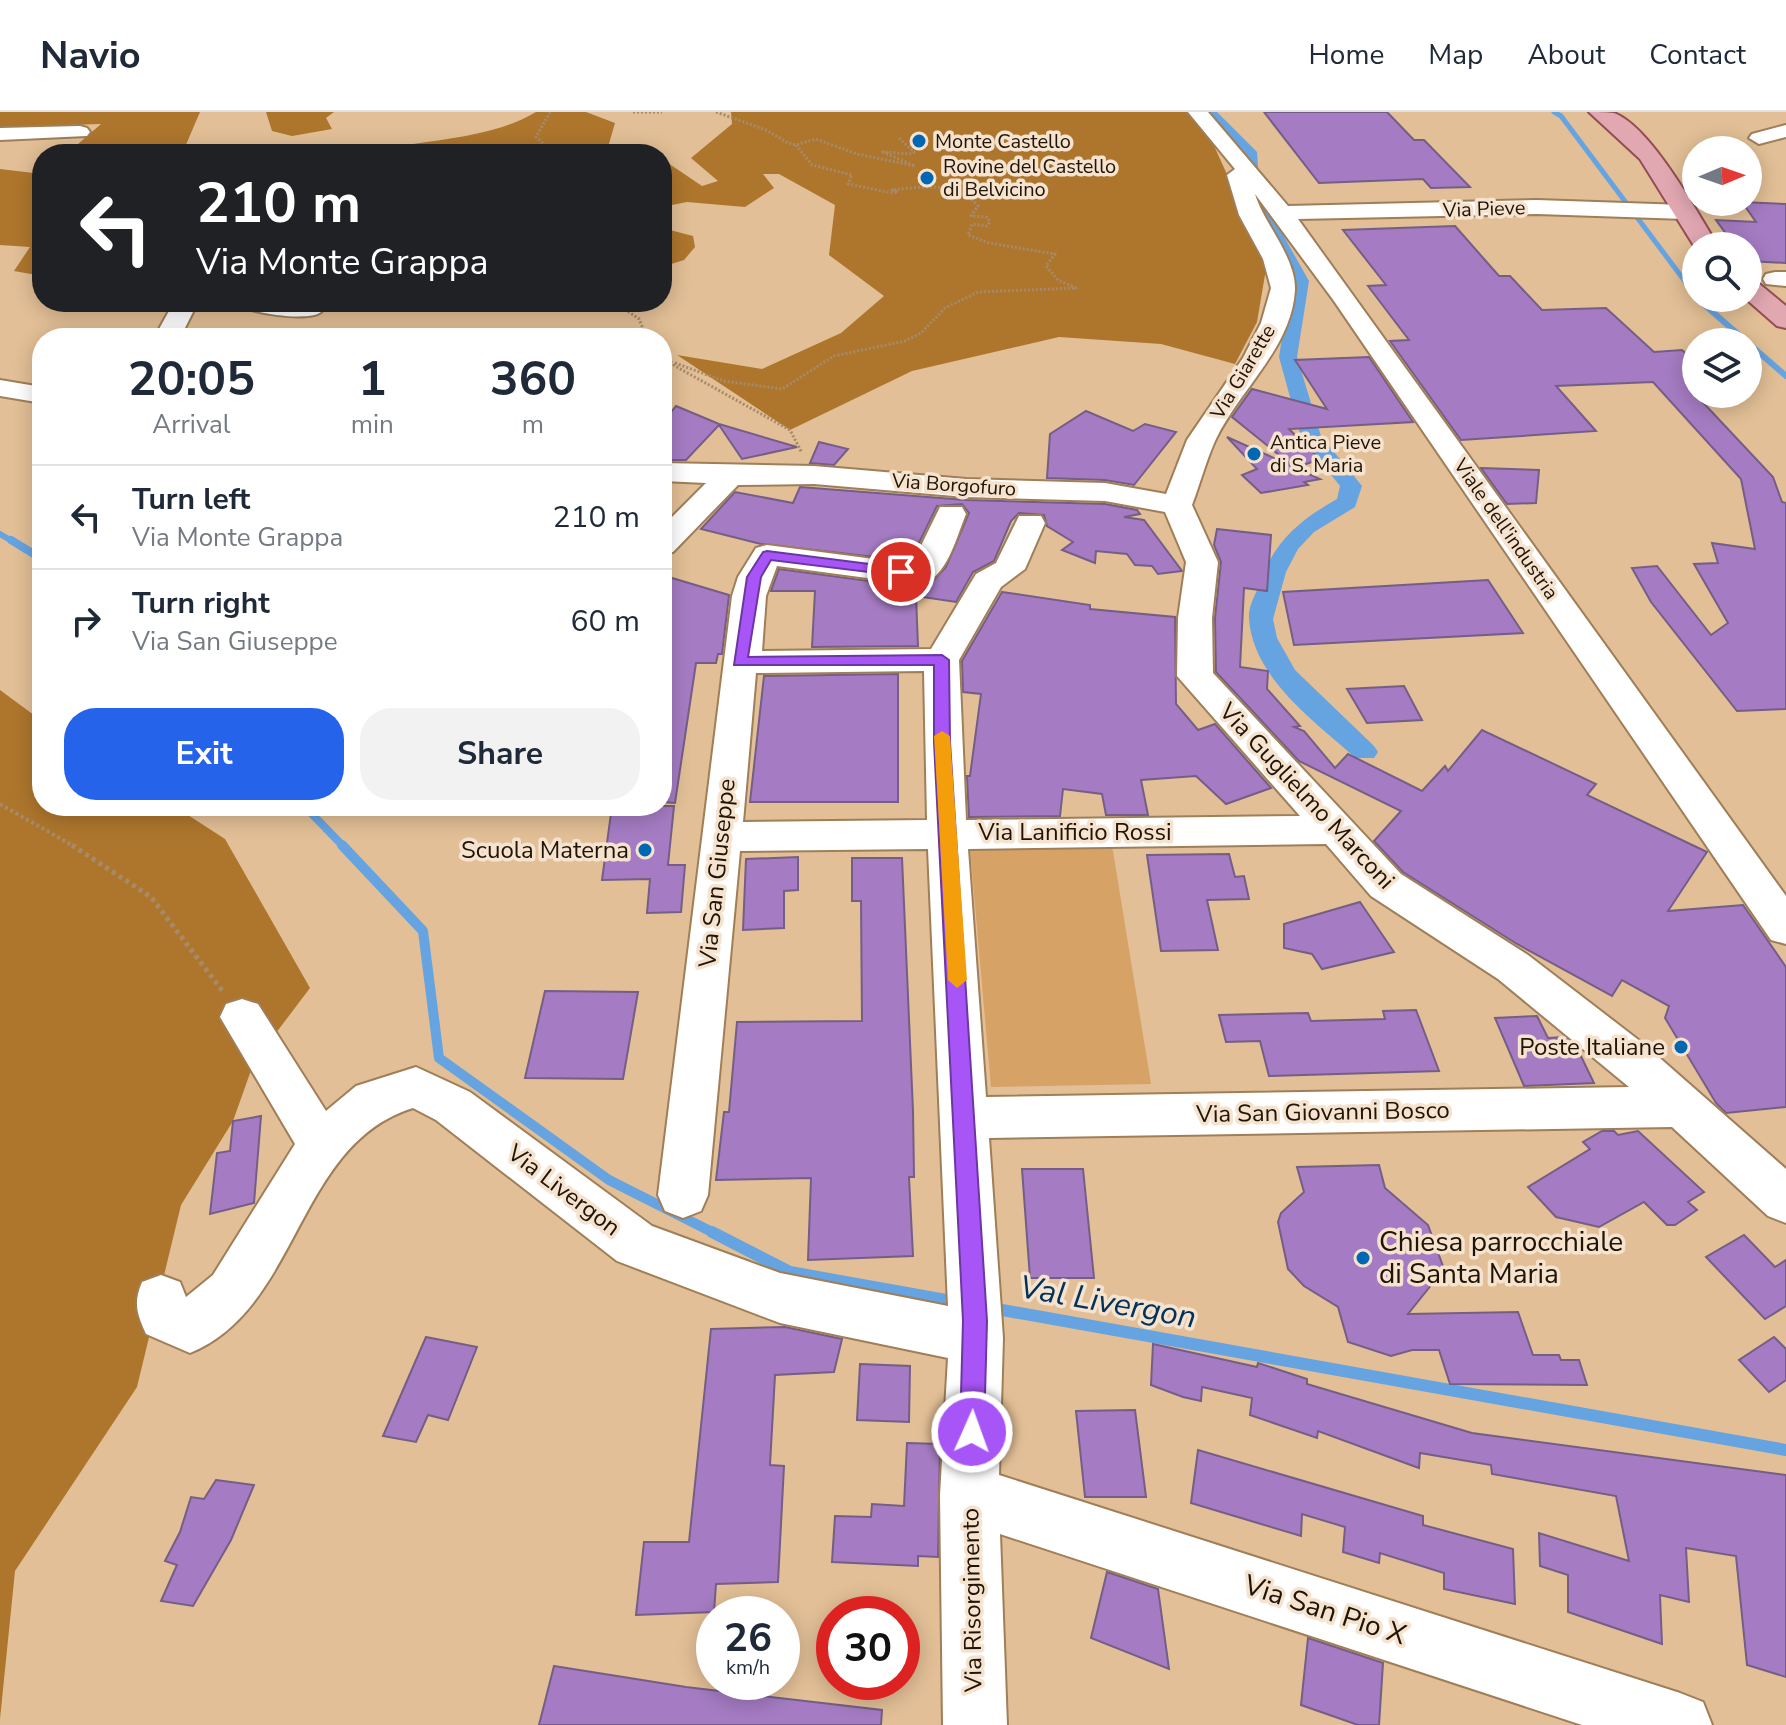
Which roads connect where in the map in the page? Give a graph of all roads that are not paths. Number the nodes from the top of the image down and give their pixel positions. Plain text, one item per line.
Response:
1 (1198, 112) edge
2 (1599, 112) edge
3 (1786, 131) edge
4 (80, 132) dead end
5 (8, 134) edge
6 (1762, 137) edge
7 (1235, 157) junction
8 (1682, 207) edge
9 (1682, 212) edge
10 (1282, 213) junction
11 (1762, 299) edge
12 (1786, 320) edge
13 (0, 388) edge
14 (32, 393) edge
15 (672, 473) edge
16 (730, 476) junction
17 (1177, 505) junction
18 (951, 514) dead end
19 (1030, 523) dead end
20 (672, 535) edge
21 (942, 660) junction
22 (740, 662) junction
23 (1334, 830) junction
24 (949, 833) junction
25 (720, 837) junction
26 (1786, 928) edge
27 (242, 1017) road end
28 (1681, 1107) junction
29 (965, 1118) junction
30 (321, 1144) junction
31 (683, 1195) dead end
32 (1786, 1200) edge
33 (161, 1300) dead end
34 (974, 1313) junction
35 (969, 1495) junction
36 (975, 1725) edge
37 (1680, 1725) edge

1 - 7 street, Viale dell'industria
2 - 8 main road
3 - 6 street
4 - 5 street
7 - 10 street, Viale dell'industria
7 - 17 street, Via Giarette
9 - 10 street, Via Pieve
10 - 26 street, Viale dell'industria
11 - 12 main road
13 - 14 street
15 - 16 street, Via Borgofuro
16 - 17 street, Via Borgofuro
16 - 20 street
17 - 23 street, Via Guglielmo Marconi
18 - 22 street, Via San Giuseppe
19 - 21 street
21 - 22 street
21 - 24 street, Via Risorgimento
22 - 25 street, Via San Giuseppe
23 - 24 street, Via Lanificio Rossi
23 - 28 street, Via Guglielmo Marconi
24 - 25 street, Via Lanificio Rossi
24 - 29 street, Via Risorgimento
25 - 31 street, Via San Giuseppe
27 - 30 street
28 - 29 street, Via San Giovanni Bosco
28 - 32 street, Via Guglielmo Marconi
29 - 34 street, Via Risorgimento
30 - 33 street, Via Livergon
30 - 34 street, Via Livergon
34 - 35 street, Via Risorgimento
35 - 36 street, Via Risorgimento
35 - 37 street, Via San Pio X

